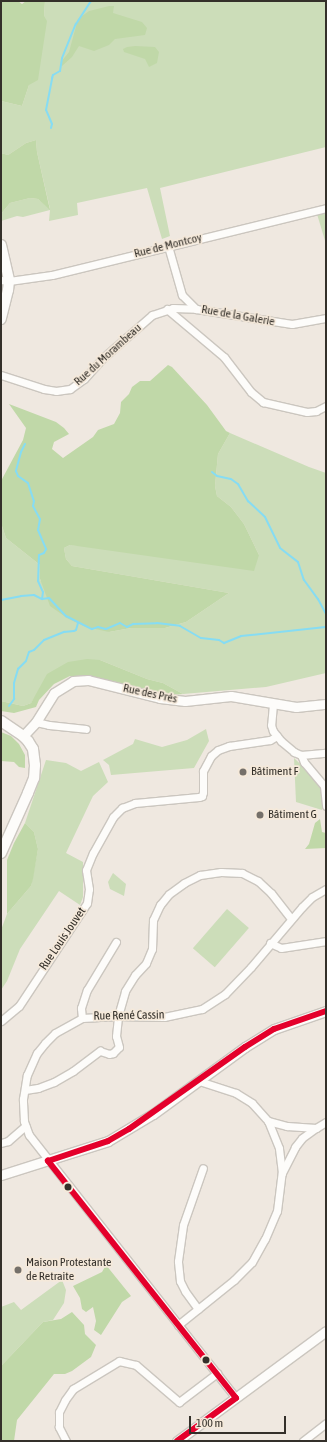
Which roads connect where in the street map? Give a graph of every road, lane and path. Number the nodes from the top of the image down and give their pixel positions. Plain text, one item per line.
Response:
1 (326, 208) edge
2 (1, 244) edge
3 (168, 246) junction
4 (5, 280) edge
5 (196, 309) junction
6 (166, 310) junction
7 (326, 318) edge
8 (1, 319) edge
9 (1, 375) edge
10 (326, 406) edge
11 (273, 704) junction
12 (326, 704) edge
13 (1, 721) edge
14 (36, 722) junction
15 (86, 729) dead end
16 (23, 736) junction
17 (277, 736) junction
18 (326, 753) edge
19 (301, 755) junction
20 (326, 806) edge
21 (1, 853) edge
22 (326, 889) edge
23 (291, 919) junction
24 (326, 941) edge
25 (116, 942) dead end
26 (270, 943) junction
27 (326, 1012) edge
28 (118, 1016) junction
29 (82, 1018) junction
30 (1, 1022) edge
31 (200, 1081) junction
32 (25, 1090) junction
33 (268, 1121) junction
34 (326, 1122) edge
35 (25, 1126) junction
36 (316, 1128) junction
37 (1, 1143) edge
38 (48, 1161) junction
39 (203, 1168) dead end
40 (282, 1173) junction
41 (1, 1175) edge
42 (198, 1309) junction
43 (178, 1324) junction
44 (326, 1331) edge
45 (216, 1373) junction
46 (236, 1398) junction
47 (326, 1423) edge
48 (66, 1441) edge
49 (177, 1441) edge
50 (303, 1441) edge

1 - 3 street, Rue de Montcoy
2 - 4 main road
3 - 4 street, Rue de Montcoy
3 - 5 street, Rue de la Galerie
4 - 8 main road
5 - 6 street, Rue du Morambeau
5 - 7 street, Rue de la Galerie
6 - 9 street, Rue du Morambeau
6 - 10 street
11 - 12 street, Rue des Prés
11 - 14 street, Rue des Prés
11 - 17 street
13 - 16 main road
14 - 15 street
14 - 16 street, Rue des Prés
16 - 21 main road
17 - 19 street
17 - 30 street, Rue Louis Jouvet
18 - 19 street
19 - 20 street
22 - 23 street, Rue René Cassin
23 - 26 street, Rue René Cassin
23 - 28 street
24 - 26 street
25 - 29 street
26 - 28 street, Rue René Cassin
27 - 31 street
28 - 29 street, Rue René Cassin
28 - 32 street
29 - 32 street, Rue René Cassin
31 - 33 street
31 - 38 street
32 - 35 street, Rue René Cassin
33 - 36 street
33 - 40 street
34 - 36 street
35 - 37 street
35 - 38 street, Rue René Cassin
36 - 40 street
38 - 41 street
38 - 43 street, Rue René Cassin
39 - 42 street
40 - 42 street
42 - 43 street
43 - 45 street, Rue René Cassin
44 - 46 street
45 - 46 street, Rue René Cassin
45 - 48 street
46 - 49 street
47 - 50 street

